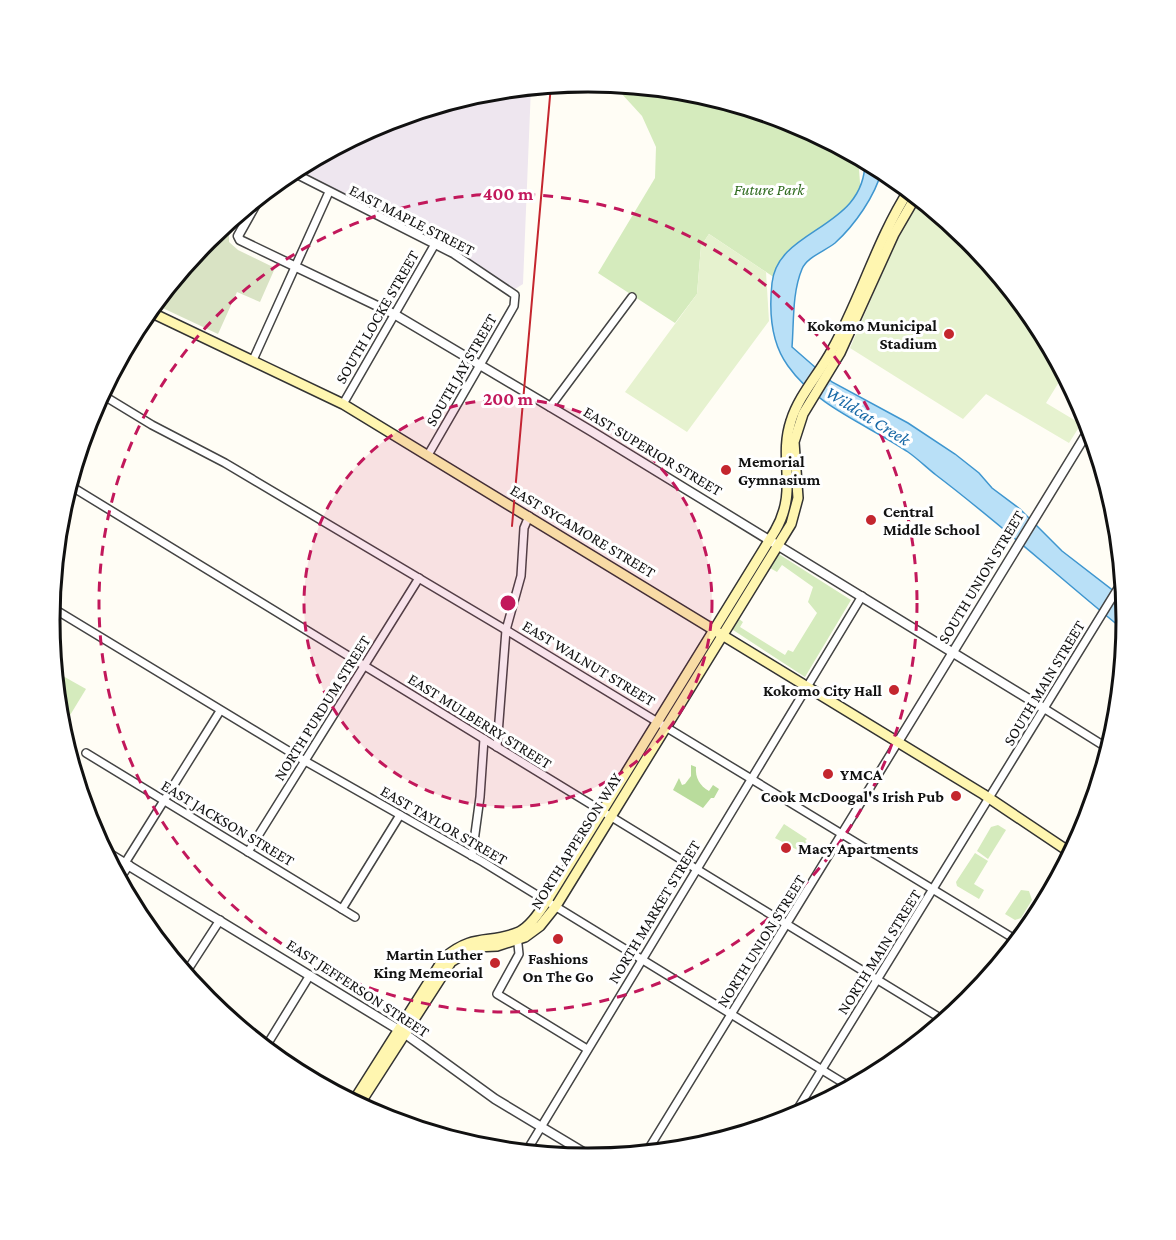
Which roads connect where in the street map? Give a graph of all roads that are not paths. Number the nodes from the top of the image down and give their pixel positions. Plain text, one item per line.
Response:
1 (301, 177) edge
2 (329, 192) junction
3 (905, 198) edge
4 (912, 203) edge
5 (250, 215) edge
6 (435, 244) junction
7 (296, 267) junction
8 (632, 297) dead end
9 (516, 298) joint
10 (394, 314) junction
11 (157, 315) edge
12 (835, 354) junction
13 (253, 360) junction
14 (480, 365) junction
15 (109, 399) edge
16 (343, 404) junction
17 (550, 407) junction
18 (1084, 438) edge
19 (428, 455) junction
20 (76, 490) edge
21 (529, 516) junction
22 (774, 542) junction
23 (419, 578) junction
24 (1115, 592) edge
25 (862, 596) junction
26 (60, 613) edge
27 (506, 630) junction
28 (718, 632) junction
29 (953, 652) junction
30 (365, 665) junction
31 (807, 686) junction
32 (1045, 708) junction
33 (220, 711) junction
34 (662, 723) junction
35 (484, 739) junction
36 (898, 742) junction
37 (1101, 743) edge
38 (497, 747) junction
39 (86, 753) dead end
40 (305, 761) junction
41 (752, 778) junction
42 (990, 800) junction
43 (164, 801) junction
44 (606, 814) junction
45 (400, 815) junction
46 (842, 833) junction
47 (1064, 849) edge
48 (248, 852) junction
49 (472, 856) junction
50 (116, 858) edge
51 (127, 864) junction
52 (696, 869) junction
53 (124, 871) edge
54 (935, 889) junction
55 (552, 903) junction
56 (342, 909) junction
57 (355, 917) dead end
58 (220, 920) junction
59 (787, 925) junction
60 (1010, 936) edge
61 (518, 937) junction
62 (642, 959) junction
63 (190, 967) edge
64 (310, 975) junction
65 (877, 980) junction
66 (731, 1014) junction
67 (937, 1016) edge
68 (401, 1031) junction
69 (269, 1041) edge
70 (587, 1049) junction
71 (822, 1070) junction
72 (842, 1082) edge
73 (357, 1095) edge
74 (363, 1098) edge
75 (801, 1103) edge
76 (541, 1127) junction
77 (531, 1144) edge
78 (652, 1144) edge
79 (576, 1148) edge

1 - 2 street, EAST MAPLE STREET
2 - 6 street, EAST MAPLE STREET
2 - 7 street
3 - 12 main road
4 - 12 main road
5 - 7 street, EAST SUPERIOR STREET
6 - 9 street, EAST MAPLE STREET
6 - 10 street, SOUTH LOCKE STREET
7 - 10 street, EAST SUPERIOR STREET
7 - 13 street
8 - 17 street
9 - 14 street, SOUTH JAY STREET
10 - 14 street, EAST SUPERIOR STREET
10 - 16 street, SOUTH LOCKE STREET
11 - 13 main road, EAST SYCAMORE STREET
12 - 22 main road, NORTH APPERSON WAY
13 - 16 main road, EAST SYCAMORE STREET
14 - 17 street, EAST SUPERIOR STREET
14 - 19 street, SOUTH JAY STREET
15 - 23 street, EAST WALNUT STREET
16 - 19 main road, EAST SYCAMORE STREET
17 - 22 street, EAST SUPERIOR STREET
18 - 29 street, SOUTH UNION STREET
19 - 21 main road, EAST SYCAMORE STREET
20 - 30 street, EAST MULBERRY STREET
21 - 27 street
21 - 28 main road, EAST SYCAMORE STREET
22 - 25 street, EAST SUPERIOR STREET
22 - 28 main road, NORTH APPERSON WAY
23 - 27 street, EAST WALNUT STREET
23 - 30 street, NORTH PURDUM STREET
24 - 32 street, SOUTH MAIN STREET
25 - 29 street, EAST SUPERIOR STREET
25 - 31 street, NORTH MARKET STREET
26 - 33 street, EAST TAYLOR STREET
27 - 34 street, EAST WALNUT STREET
27 - 38 street
28 - 31 main road, EAST SYCAMORE STREET
28 - 34 main road, NORTH APPERSON WAY
29 - 32 street, EAST SUPERIOR STREET
29 - 36 street, SOUTH UNION STREET
30 - 35 street, EAST MULBERRY STREET
30 - 40 street, NORTH PURDUM STREET
31 - 36 main road, EAST SYCAMORE STREET
31 - 41 street, NORTH MARKET STREET
32 - 37 street
32 - 42 street, SOUTH MAIN STREET
33 - 40 street, EAST TAYLOR STREET
33 - 43 street
34 - 41 street, EAST WALNUT STREET
34 - 44 main road, NORTH APPERSON WAY
35 - 38 street, EAST MULBERRY STREET
35 - 49 street
36 - 42 main road, EAST SYCAMORE STREET
36 - 46 street, NORTH UNION STREET
38 - 44 street, EAST MULBERRY STREET
39 - 43 street, EAST JACKSON STREET
40 - 45 street, EAST TAYLOR STREET
40 - 48 street, NORTH PURDUM STREET
41 - 46 street, EAST WALNUT STREET
41 - 52 street, NORTH MARKET STREET
42 - 47 main road, EAST SYCAMORE STREET
42 - 54 street, NORTH MAIN STREET
43 - 48 street, EAST JACKSON STREET
43 - 51 street
44 - 52 street, EAST MULBERRY STREET
44 - 55 main road, NORTH APPERSON WAY
45 - 49 street, EAST TAYLOR STREET
45 - 56 street
46 - 54 street, EAST WALNUT STREET
46 - 59 street, NORTH UNION STREET
48 - 56 street, EAST JACKSON STREET
49 - 55 street, EAST TAYLOR STREET
50 - 51 street, EAST JEFFERSON STREET
51 - 53 street
51 - 58 street, EAST JEFFERSON STREET
52 - 59 street, EAST MULBERRY STREET
52 - 62 street, NORTH MARKET STREET
54 - 60 street, EAST WALNUT STREET
54 - 65 street, NORTH MAIN STREET
55 - 61 main road, NORTH APPERSON WAY
55 - 62 street, EAST TAYLOR STREET
56 - 57 street, EAST JACKSON STREET
58 - 63 street
58 - 64 street, EAST JEFFERSON STREET
59 - 65 street, EAST MULBERRY STREET
59 - 66 street, NORTH UNION STREET
61 - 68 main road, NORTH APPERSON WAY
61 - 70 street
62 - 66 street, EAST TAYLOR STREET
62 - 70 street, NORTH MARKET STREET
64 - 68 street, EAST JEFFERSON STREET
64 - 69 street
65 - 67 street, EAST MULBERRY STREET
65 - 71 street, NORTH MAIN STREET
66 - 71 street, EAST TAYLOR STREET
66 - 78 street, NORTH UNION STREET
68 - 73 main road, NORTH APPERSON WAY
68 - 74 main road, NORTH APPERSON WAY
68 - 76 street, EAST JEFFERSON STREET
70 - 76 street, NORTH MARKET STREET
71 - 72 street, EAST TAYLOR STREET
71 - 75 street, NORTH MAIN STREET
76 - 77 street, NORTH MARKET STREET
76 - 79 street, EAST JEFFERSON STREET

